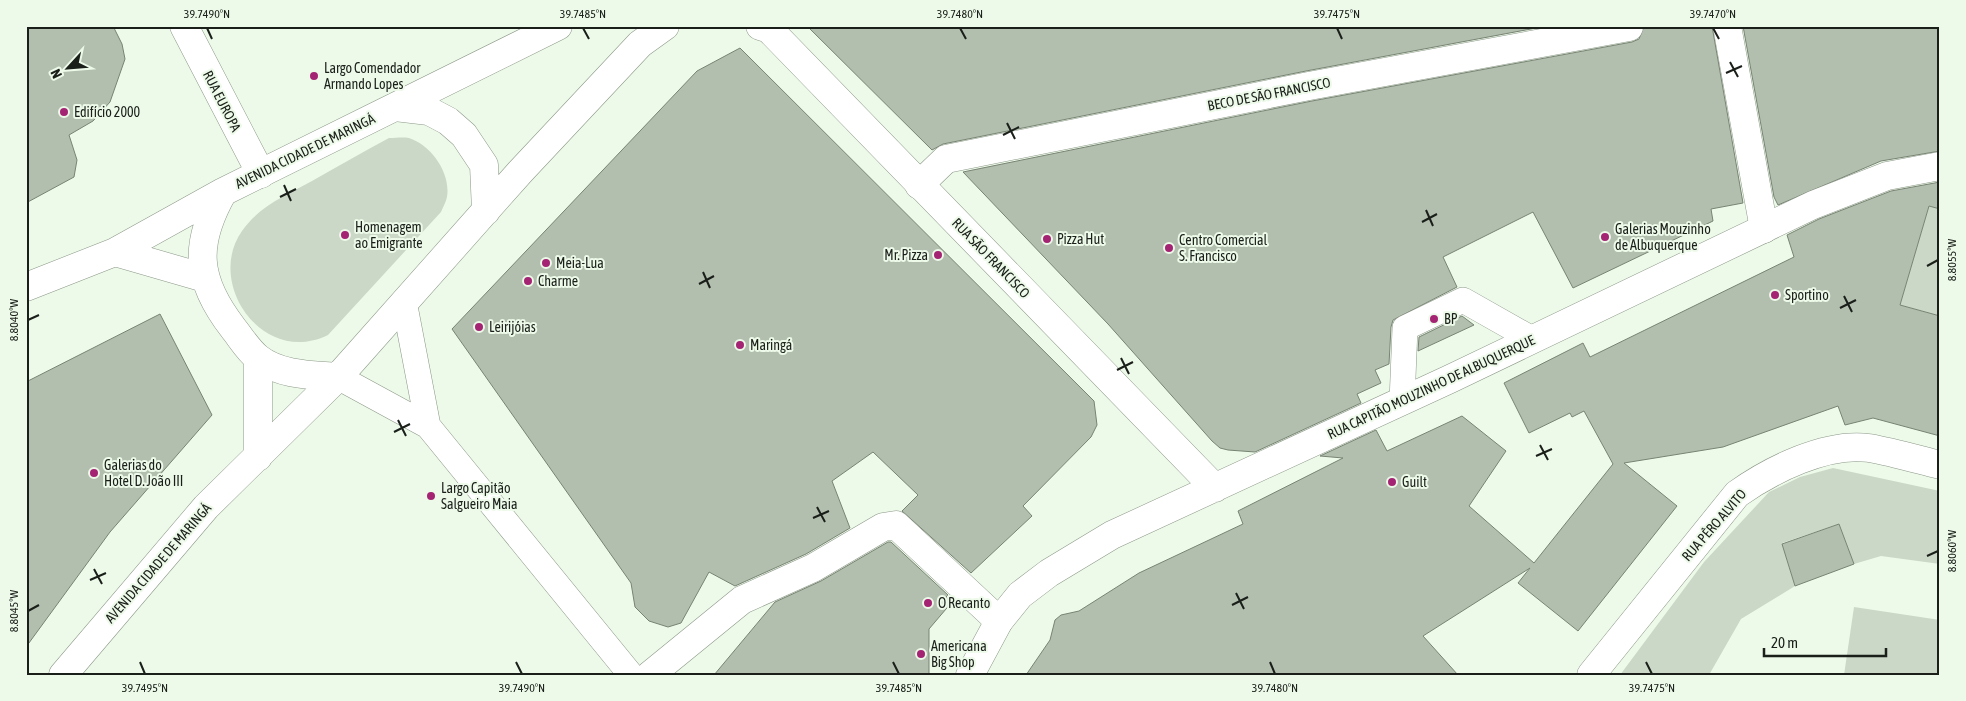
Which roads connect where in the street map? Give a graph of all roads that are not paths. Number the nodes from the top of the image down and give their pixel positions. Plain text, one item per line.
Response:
1 (184, 26) edge
2 (558, 26) edge
3 (665, 26) edge
4 (1727, 26) edge
5 (766, 27) edge
6 (1629, 28) dead end
7 (395, 107) junction
8 (1940, 166) edge
9 (261, 174) junction
10 (920, 185) junction
11 (223, 192) junction
12 (486, 211) junction
13 (1764, 228) junction
14 (115, 252) junction
15 (205, 278) junction
16 (26, 286) edge
17 (404, 301) junction
18 (1532, 339) junction
19 (258, 358) junction
20 (338, 377) junction
21 (1402, 402) junction
22 (428, 426) junction
23 (258, 457) junction
24 (1940, 465) edge
25 (1216, 488) junction
26 (999, 621) junction
27 (63, 675) edge
28 (631, 675) edge
29 (650, 675) edge
30 (970, 675) edge
31 (1591, 675) edge

1 - 9 street, RUA EUROPA
2 - 7 street, AVENIDA CIDADE DE MARINGÁ
3 - 12 street, AVENIDA CIDADE DE MARINGÁ
4 - 13 street
5 - 10 street, RUA SÃO FRANCISCO
6 - 10 street, BECO DE SÃO FRANCISCO
7 - 9 street, AVENIDA CIDADE DE MARINGÁ
7 - 12 street
8 - 13 street, RUA CAPITÃO MOUZINHO DE ALBUQUERQUE
9 - 11 street, AVENIDA CIDADE DE MARINGÁ
10 - 25 street, RUA SÃO FRANCISCO
11 - 14 street
11 - 15 street, AVENIDA CIDADE DE MARINGÁ
12 - 17 street, AVENIDA CIDADE DE MARINGÁ
13 - 18 street, RUA CAPITÃO MOUZINHO DE ALBUQUERQUE
14 - 15 street
14 - 16 street
15 - 19 street, AVENIDA CIDADE DE MARINGÁ
17 - 20 street, AVENIDA CIDADE DE MARINGÁ
17 - 22 lane
18 - 21 street, RUA CAPITÃO MOUZINHO DE ALBUQUERQUE
18 - 21 lane
19 - 20 street, AVENIDA CIDADE DE MARINGÁ
19 - 23 street
20 - 22 lane
20 - 23 street, AVENIDA CIDADE DE MARINGÁ
21 - 25 street, RUA CAPITÃO MOUZINHO DE ALBUQUERQUE
22 - 28 lane
23 - 27 street, AVENIDA CIDADE DE MARINGÁ
24 - 31 street, RUA PÊRO ALVITO
25 - 26 street, RUA CAPITÃO MOUZINHO DE ALBUQUERQUE
26 - 29 street
26 - 30 street, RUA CAPITÃO MOUZINHO DE ALBUQUERQUE

